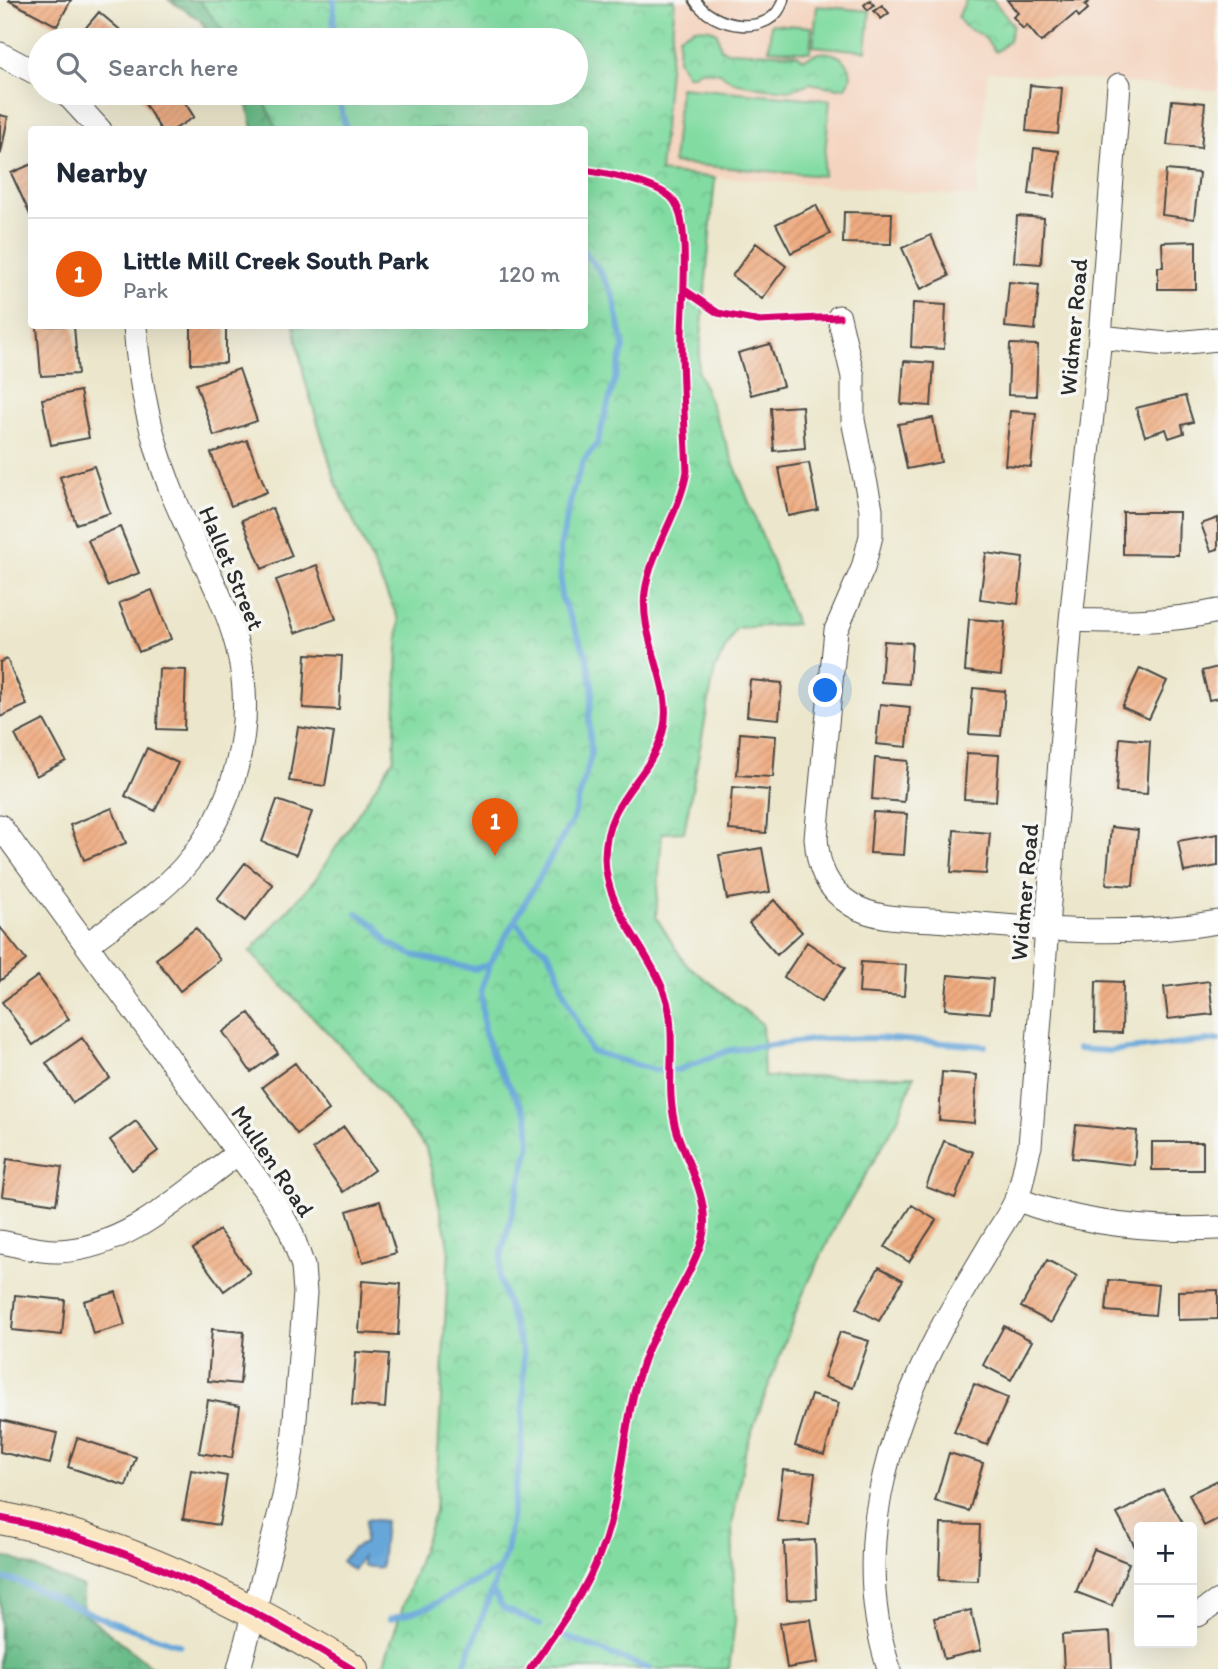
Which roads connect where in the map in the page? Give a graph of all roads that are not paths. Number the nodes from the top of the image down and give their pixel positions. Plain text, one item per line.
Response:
1 (695, 0) edge
2 (783, 0) edge
3 (0, 54) edge
4 (28, 69) edge
5 (1119, 85) dead end
6 (77, 105) edge
7 (96, 126) edge
8 (839, 317) dead end
9 (135, 329) edge
10 (1100, 337) junction
11 (1218, 339) edge
12 (1218, 611) edge
13 (1071, 620) junction
14 (0, 826) edge
15 (1218, 922) edge
16 (1047, 930) junction
17 (88, 944) junction
18 (237, 1154) junction
19 (1016, 1199) junction
20 (1218, 1228) edge
21 (0, 1241) edge
22 (0, 1518) edge
23 (1218, 1601) edge
24 (254, 1613) junction
25 (1198, 1615) dead end
26 (239, 1669) edge
27 (352, 1669) edge
28 (889, 1669) edge

1 - 2 lane
3 - 4 street
5 - 10 street, Widmer Road
6 - 7 street
8 - 16 street
9 - 17 street, Hallet Street
10 - 11 street
10 - 13 street, Widmer Road
12 - 13 street
13 - 16 street, Widmer Road
14 - 17 street, Mullen Road
15 - 16 street
16 - 19 street, Widmer Road
17 - 18 street, Mullen Road
18 - 21 street
18 - 24 street, Mullen Road
19 - 20 street
19 - 28 street, Widmer Road
22 - 24 street
23 - 25 street
24 - 26 street, Mullen Road
24 - 27 street

